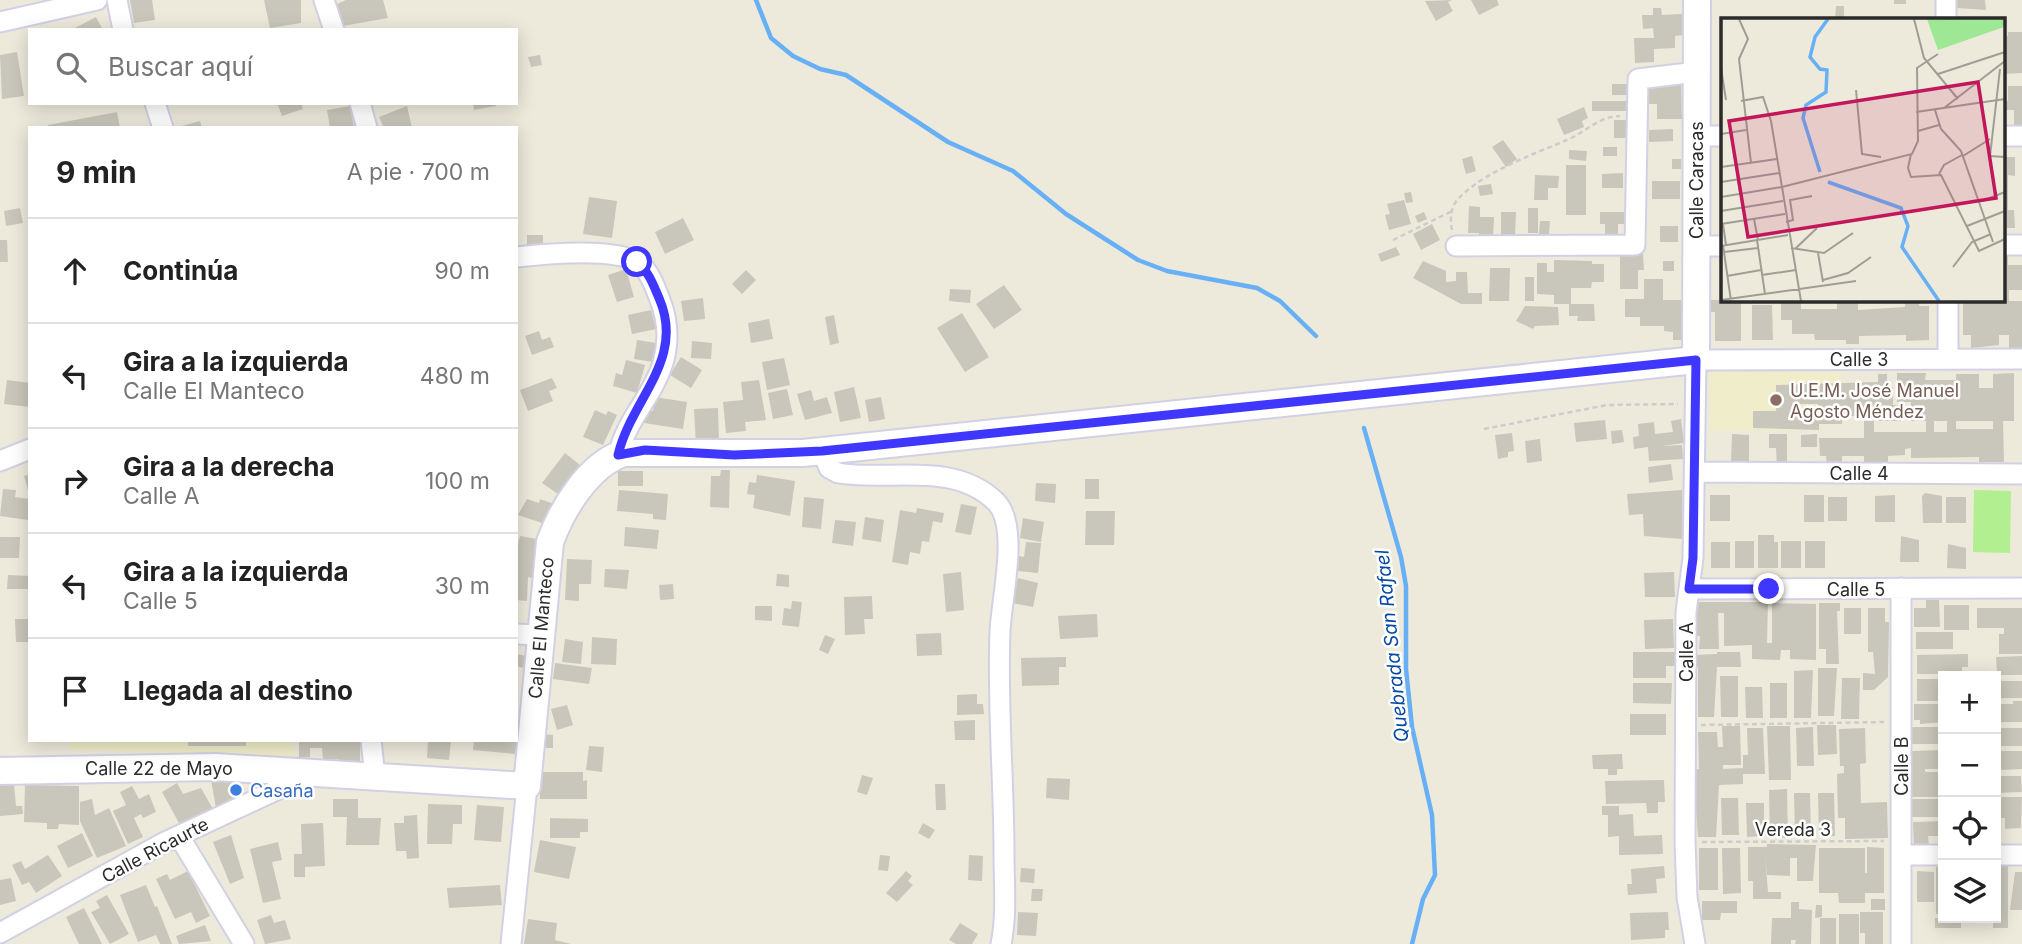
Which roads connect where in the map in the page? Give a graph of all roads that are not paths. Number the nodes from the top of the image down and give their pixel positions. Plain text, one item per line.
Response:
1 (97, 0) edge
2 (117, 0) edge
3 (324, 0) edge
4 (1697, 0) edge
5 (1946, 0) edge
6 (1946, 18) edge
7 (0, 22) edge
8 (123, 28) edge
9 (333, 28) edge
10 (1697, 72) junction
11 (156, 105) edge
12 (361, 105) edge
13 (162, 126) edge
14 (366, 126) edge
15 (1710, 136) edge
16 (2004, 136) edge
17 (2022, 136) edge
18 (2004, 245) edge
19 (2022, 245) edge
20 (1456, 246) road end
21 (1696, 246) junction
22 (1721, 246) edge
23 (518, 257) edge
24 (1948, 301) edge
25 (1948, 359) junction
26 (2022, 359) edge
27 (1696, 360) junction
28 (28, 451) edge
29 (822, 451) junction
30 (618, 455) junction
31 (0, 461) edge
32 (1695, 472) junction
33 (2022, 474) edge
34 (1901, 588) junction
35 (1689, 589) junction
36 (2022, 589) edge
37 (528, 634) edge
38 (371, 742) edge
39 (0, 771) edge
40 (312, 773) junction
41 (375, 777) junction
42 (527, 786) junction
43 (179, 836) junction
44 (1901, 848) junction
45 (1938, 854) edge
46 (2001, 855) edge
47 (2022, 855) edge
48 (0, 933) edge
49 (244, 944) edge
50 (511, 944) edge
51 (1001, 944) edge
52 (1695, 944) edge
53 (1901, 944) edge

1 - 7 street
2 - 8 street
3 - 9 street
4 - 10 street, Calle Caracas
5 - 6 street
10 - 15 street, Calle Caracas
10 - 20 street
11 - 13 street
12 - 14 street
15 - 21 street, Calle Caracas
16 - 17 street
18 - 19 street
21 - 22 street
21 - 27 street, Calle Caracas
23 - 30 street
24 - 25 street
25 - 26 street, Calle 3
25 - 27 street, Calle 3
27 - 29 street
27 - 32 street, Calle A
28 - 31 street
29 - 30 street
29 - 51 street
30 - 37 street, Calle El Manteco
32 - 33 street, Calle 4
32 - 35 street, Calle A
34 - 35 street, Calle 5
34 - 36 street, Calle 5
34 - 44 street, Calle B
35 - 52 street, Calle A
37 - 42 street, Calle El Manteco
38 - 41 street
39 - 40 street, Calle 22 de Mayo
40 - 41 street, Calle 22 de Mayo
40 - 43 street, Calle Ricaurte
41 - 42 street, Calle 22 de Mayo
42 - 50 street, Calle El Manteco
43 - 48 street, Calle Ricaurte
43 - 49 street
44 - 45 street
44 - 53 street, Calle B
46 - 47 street

